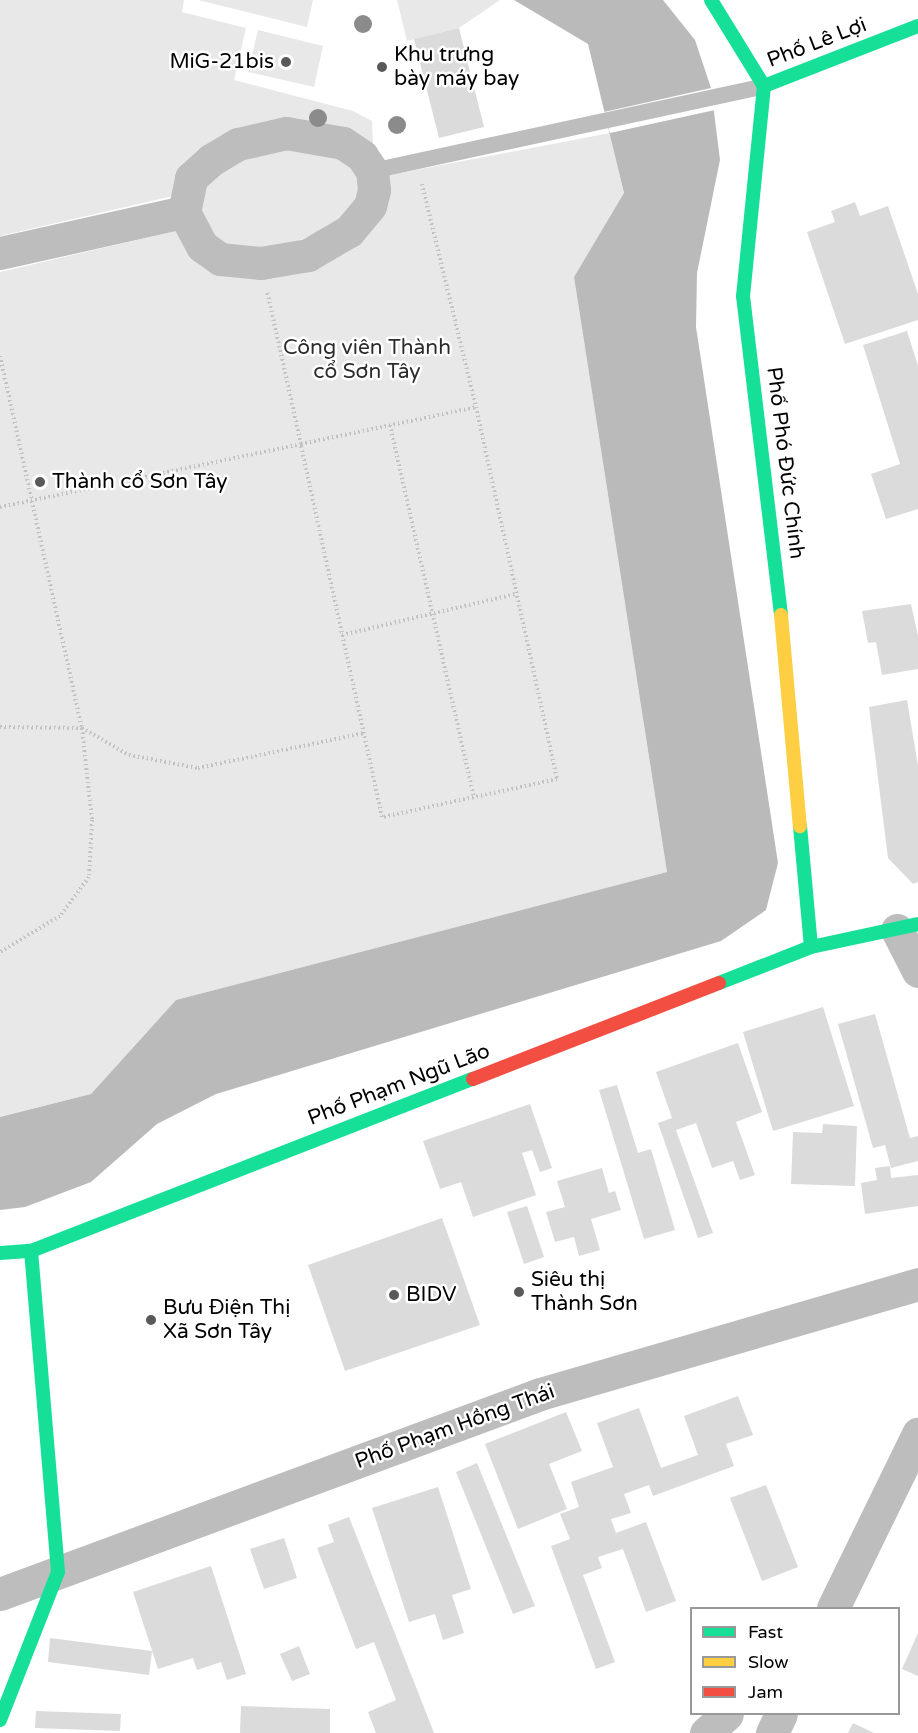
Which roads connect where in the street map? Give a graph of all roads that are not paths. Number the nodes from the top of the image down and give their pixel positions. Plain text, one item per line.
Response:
1 (711, 0) edge
2 (918, 26) edge
3 (764, 86) junction
4 (372, 171) junction
5 (184, 212) junction
6 (0, 253) edge
7 (907, 927) edge
8 (811, 946) junction
9 (918, 971) edge
10 (31, 1251) junction
11 (0, 1253) edge
12 (918, 1284) edge
13 (918, 1434) edge
14 (58, 1572) junction
15 (0, 1594) edge
16 (833, 1607) edge
17 (725, 1715) edge
18 (780, 1715) edge
19 (0, 1720) edge
20 (706, 1733) edge
21 (772, 1733) edge

1 - 3 main road
2 - 3 main road, Phố Lê Lợi
3 - 4 lane
3 - 8 main road, Phố Phó Đức Chính
4 - 5 street
4 - 5 street
5 - 6 street
7 - 8 main road, Phố Phạm Ngũ Lão
7 - 9 street
8 - 10 main road, Phố Phạm Ngũ Lão
10 - 11 main road, Phố Phạm Ngũ Lão
10 - 14 main road
12 - 14 street, Phố Phạm Hồng Thái
13 - 16 street
14 - 15 street, Phố Phạm Hồng Thái
14 - 19 main road
17 - 20 street
18 - 21 street

